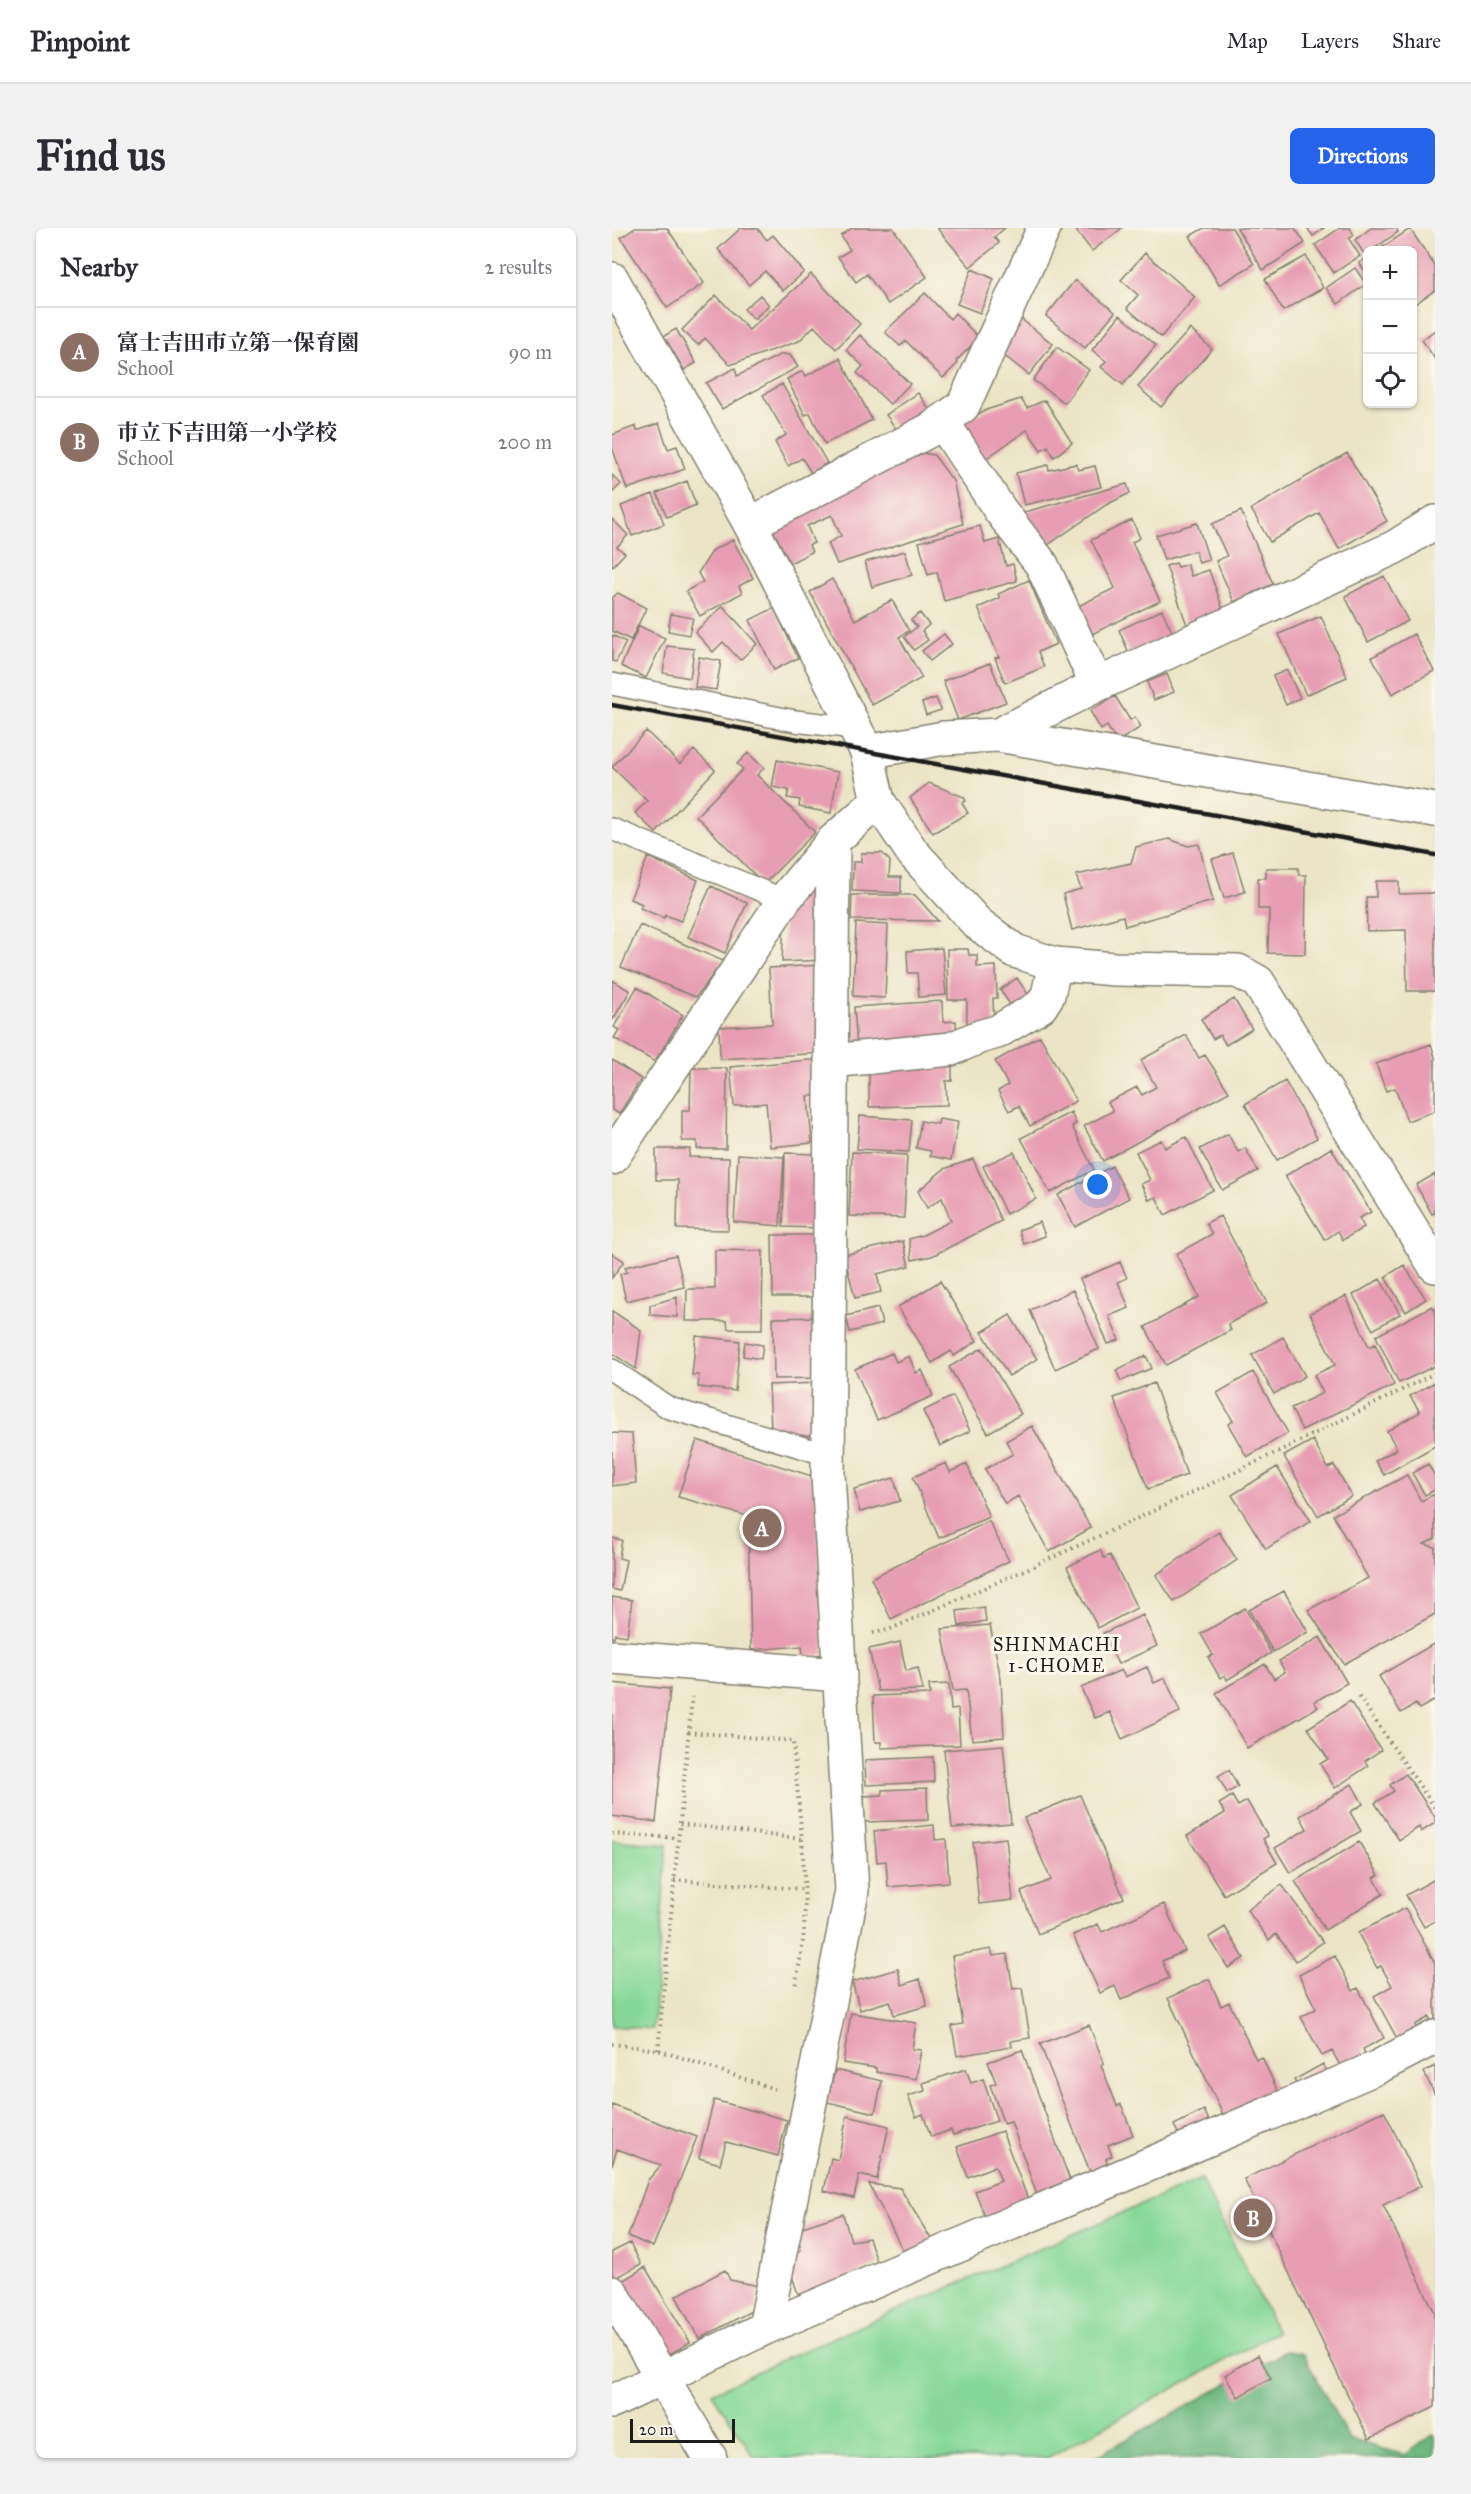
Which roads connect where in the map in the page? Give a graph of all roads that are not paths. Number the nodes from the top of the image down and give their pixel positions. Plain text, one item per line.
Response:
1 (1044, 228) edge
2 (612, 279) edge
3 (942, 421) junction
4 (1435, 522) edge
5 (750, 524) junction
6 (612, 684) edge
7 (1097, 685) junction
8 (998, 735) junction
9 (861, 740) junction
10 (878, 801) junction
11 (1435, 810) edge
12 (612, 829) edge
13 (833, 841) junction
14 (784, 900) junction
15 (1055, 964) junction
16 (831, 1061) junction
17 (612, 1158) edge
18 (1435, 1266) edge
19 (612, 1370) edge
20 (828, 1455) junction
21 (612, 1657) edge
22 (840, 1676) junction
23 (1435, 2037) edge
24 (612, 2293) edge
25 (765, 2328) junction
26 (661, 2376) junction
27 (612, 2402) edge
28 (710, 2458) edge

1 - 3 street
2 - 5 street
3 - 5 street
3 - 7 street
4 - 7 street
5 - 9 street
6 - 9 lane
7 - 8 street
8 - 9 street
8 - 11 street
9 - 10 street
10 - 13 street
10 - 15 street
12 - 14 lane
13 - 14 street
13 - 16 street
14 - 17 street
15 - 16 street
15 - 18 street
16 - 20 street
19 - 20 lane
20 - 22 street
21 - 22 street
22 - 25 street
23 - 25 street
24 - 26 street
25 - 26 street
26 - 27 street
26 - 28 street

